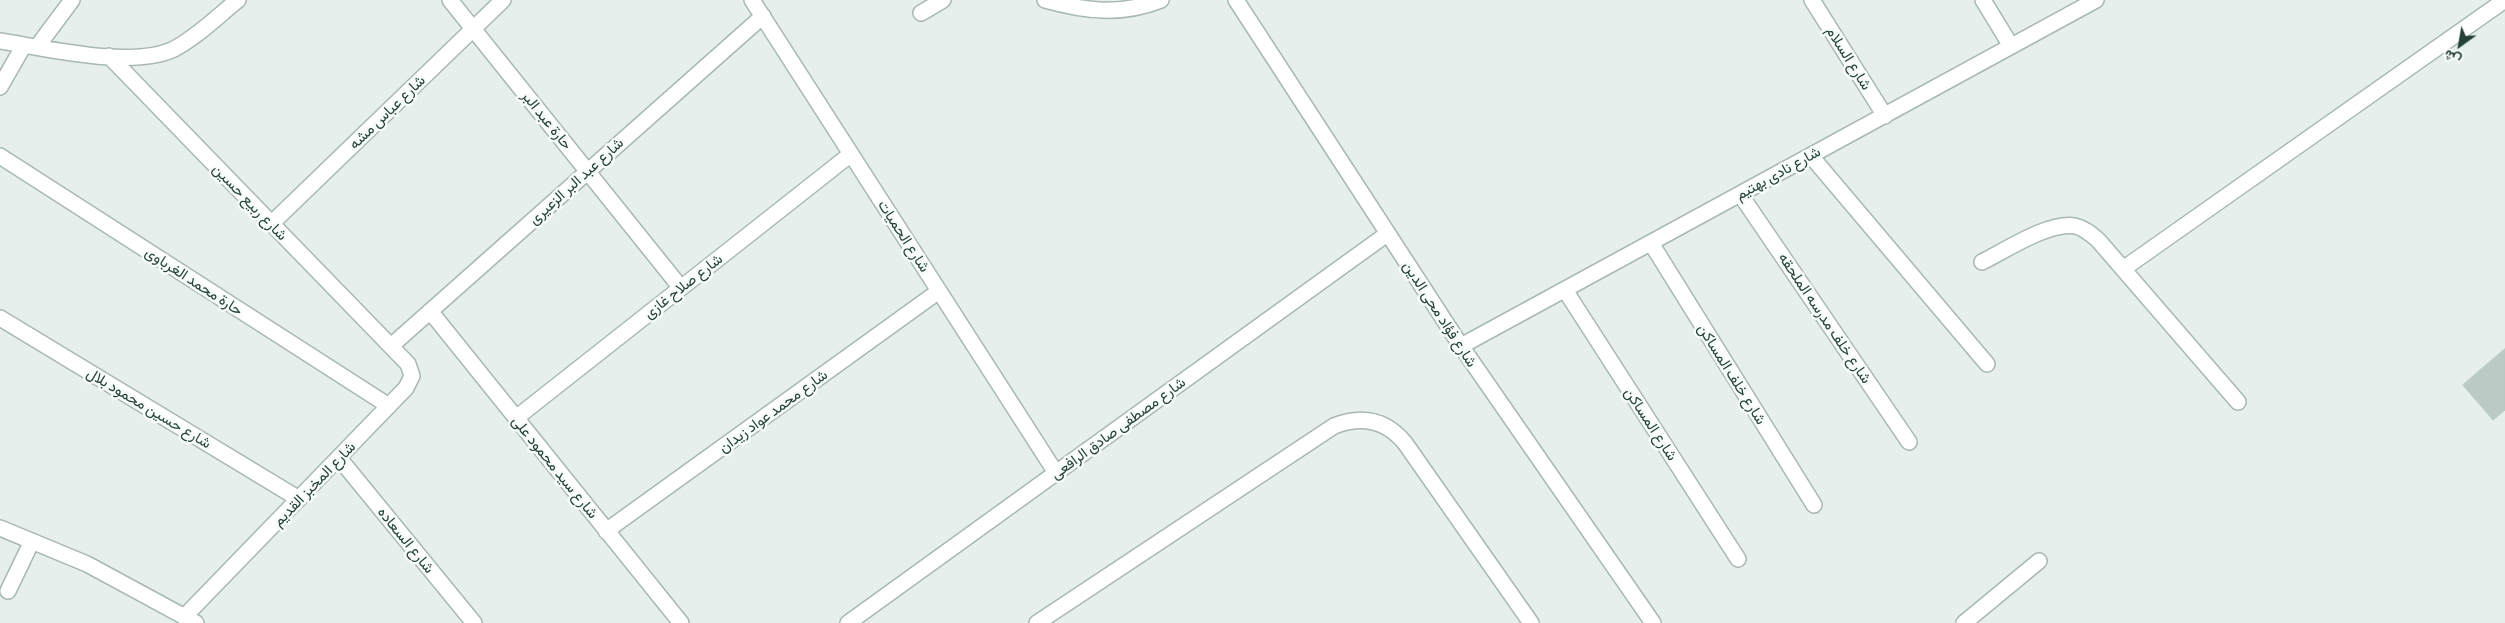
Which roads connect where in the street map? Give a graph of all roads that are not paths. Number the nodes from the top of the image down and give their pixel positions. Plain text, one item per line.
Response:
1 (72, 0) edge
2 (238, 0) edge
3 (450, 0) edge
4 (503, 0) edge
5 (752, 0) edge
6 (943, 0) edge
7 (1045, 0) edge
8 (1161, 0) edge
9 (1236, 0) edge
10 (1812, 0) edge
11 (1983, 0) edge
12 (2096, 0) edge
13 (2505, 0) edge
14 (921, 13) dead end
15 (763, 16) junction
16 (473, 29) junction
17 (0, 42) edge
18 (31, 46) junction
19 (2011, 46) junction
20 (109, 56) junction
21 (0, 87) edge
22 (1885, 116) junction
23 (851, 154) junction
24 (0, 156) edge
25 (1811, 156) junction
26 (587, 171) junction
27 (1740, 194) junction
28 (271, 224) junction
29 (1388, 234) junction
30 (1651, 243) junction
31 (1982, 262) dead end
32 (2123, 269) junction
33 (681, 288) junction
34 (1565, 290) junction
35 (939, 291) junction
36 (430, 311) junction
37 (0, 318) edge
38 (390, 346) junction
39 (1461, 346) junction
40 (1987, 364) dead end
41 (2238, 402) dead end
42 (389, 406) junction
43 (516, 418) junction
44 (1909, 442) dead end
45 (339, 458) junction
46 (1056, 473) junction
47 (299, 499) junction
48 (1814, 505) dead end
49 (0, 528) edge
50 (606, 531) junction
51 (32, 541) junction
52 (1738, 559) dead end
53 (2039, 561) dead end
54 (8, 591) dead end
55 (190, 619) edge
56 (474, 623) edge
57 (681, 623) edge
58 (848, 623) edge
59 (1037, 623) edge
60 (1531, 623) edge
61 (1653, 623) edge
62 (1964, 623) edge

1 - 18 street
2 - 20 street
3 - 16 street, حارة عبد البر
4 - 16 street, شارع عباس مشه
5 - 15 street, شارع الحميات
6 - 14 street
7 - 8 street
9 - 29 street, شارع فؤاد محى الدين
10 - 22 street, شارع السلام
11 - 19 street
12 - 19 street, شارع نادى بهتيم
13 - 32 street
15 - 23 street, شارع الحميات
15 - 26 street, شارع عبد البر الزعيرى
16 - 26 street, حارة عبد البر
16 - 28 street, شارع عباس مشه
17 - 18 street
18 - 20 street
18 - 21 street
19 - 22 street, شارع نادى بهتيم
20 - 28 street, شارع ربيع حسين
22 - 25 street, شارع نادى بهتيم
23 - 33 street, شارع صلاح غازى
23 - 35 street, شارع الحميات
24 - 42 street, حارة محمد الغرباوى
25 - 27 street, شارع نادى بهتيم
25 - 40 street
26 - 33 street, حارة عبد البر
26 - 36 street, شارع عبد البر الزعيرى
27 - 30 street, شارع نادى بهتيم
27 - 44 street, شارع خلف مدرسه الملحقه
28 - 38 street, شارع ربيع حسين
29 - 39 street, شارع فؤاد محى الدين
29 - 46 street, شارع مصطفى صادق الرافعى
30 - 34 street, شارع نادى بهتيم
30 - 48 street, شارع خلف المساكن
31 - 32 street
32 - 41 street
33 - 43 street, شارع صلاح غازى
34 - 39 street, شارع نادى بهتيم
34 - 52 street, شارع المساكن
35 - 46 street, شارع الحميات
35 - 50 street, شارع محمد عواد زيدان
36 - 38 street, شارع عبد البر الزعيرى
36 - 43 street, شارع سيد محمود على
37 - 47 street, شارع حسين محمود بلال
38 - 42 street, شارع المخبز القديم
39 - 61 street, شارع فؤاد محى الدين
42 - 45 street, شارع المخبز القديم
43 - 50 street, شارع سيد محمود على
45 - 47 street, شارع المخبز القديم
45 - 56 street, شارع السعاده
46 - 58 street, شارع مصطفى صادق الرافعى
47 - 55 street, شارع المخبز القديم
49 - 51 street
50 - 57 street, شارع سيد محمود على
51 - 54 street
51 - 55 street
53 - 62 street
59 - 60 street

